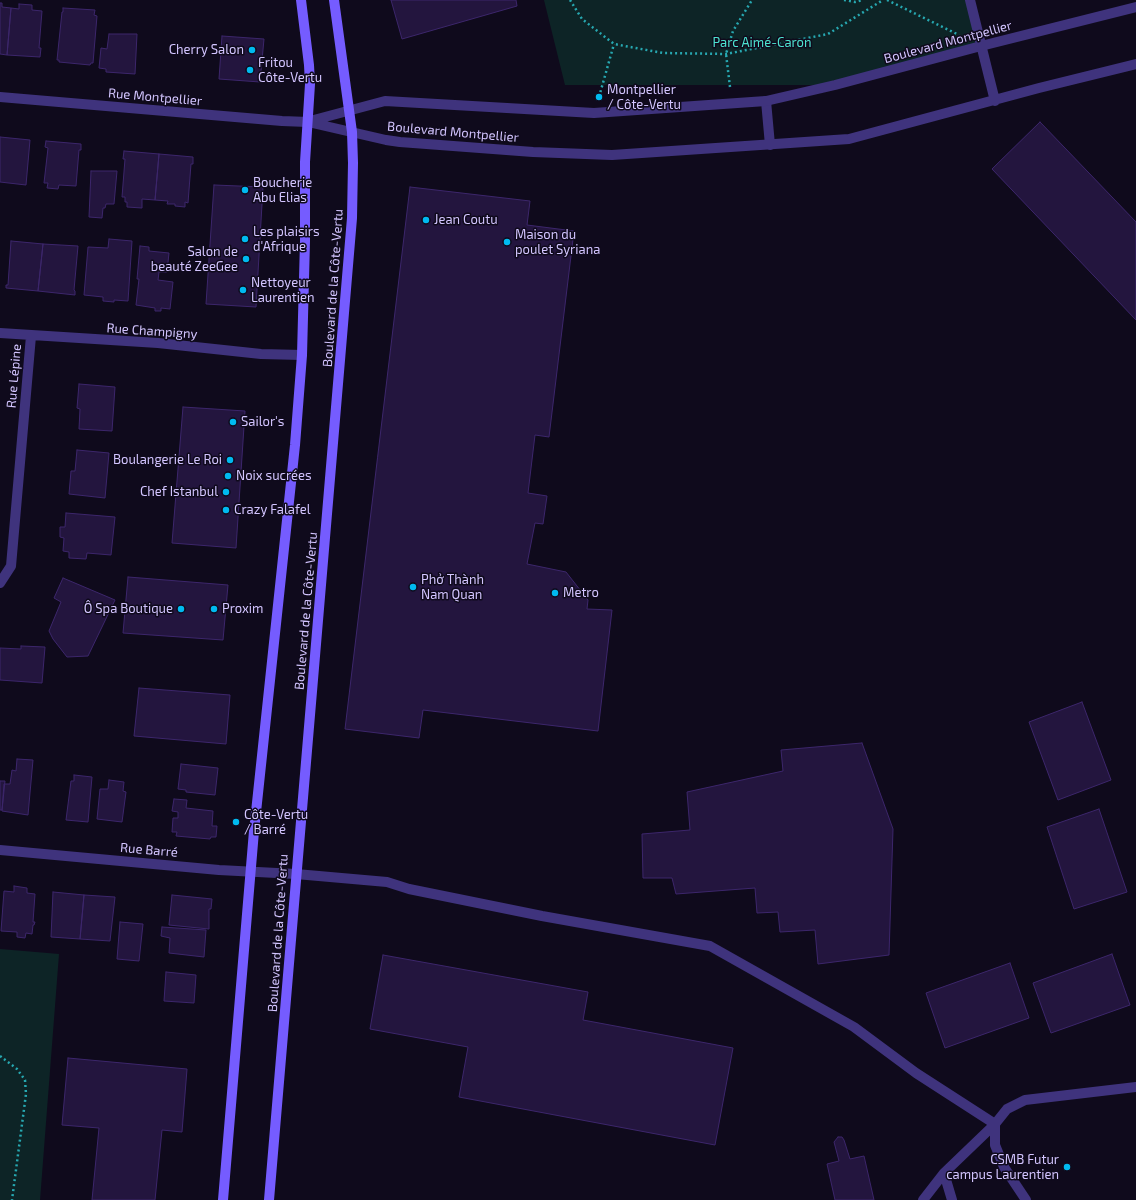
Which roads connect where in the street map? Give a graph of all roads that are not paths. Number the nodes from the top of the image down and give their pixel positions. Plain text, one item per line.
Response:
1 (301, 0) edge
2 (334, 0) edge
3 (970, 0) edge
4 (1136, 7) edge
5 (981, 46) junction
6 (1136, 64) edge
7 (0, 97) edge
8 (766, 101) junction
9 (995, 101) junction
10 (350, 110) junction
11 (308, 122) junction
12 (352, 132) junction
13 (770, 145) junction
14 (0, 333) edge
15 (31, 336) junction
16 (302, 355) junction
17 (0, 583) edge
18 (0, 850) edge
19 (252, 872) junction
20 (296, 874) junction
21 (1136, 1087) edge
22 (995, 1124) junction
23 (944, 1173) junction
24 (223, 1200) edge
25 (269, 1200) edge
26 (922, 1200) edge
27 (952, 1200) edge
28 (1026, 1200) edge

1 - 11 main road, Boulevard de la Côte-Vertu
2 - 10 main road, Boulevard de la Côte-Vertu
3 - 5 street
4 - 5 street, Boulevard Montpellier
5 - 8 street, Boulevard Montpellier
5 - 9 street
6 - 9 street, Boulevard Montpellier
7 - 11 street, Rue Montpellier
8 - 10 street, Boulevard Montpellier
8 - 13 street
9 - 13 street, Boulevard Montpellier
10 - 11 street, Boulevard Montpellier
10 - 12 main road, Boulevard de la Côte-Vertu
11 - 12 street, Boulevard Montpellier
11 - 16 main road, Boulevard de la Côte-Vertu
12 - 13 street, Boulevard Montpellier
12 - 20 main road, Boulevard de la Côte-Vertu
14 - 15 street, Rue Champigny
15 - 16 street, Rue Champigny
15 - 17 street, Rue Lépine
16 - 19 main road, Boulevard de la Côte-Vertu
18 - 19 street, Rue Barré
19 - 20 street, Rue Barré
19 - 24 main road, Boulevard de la Côte-Vertu
20 - 22 street, Rue Barré
20 - 25 main road, Boulevard de la Côte-Vertu
21 - 22 street
22 - 23 street
22 - 28 street
23 - 26 street
23 - 27 street

